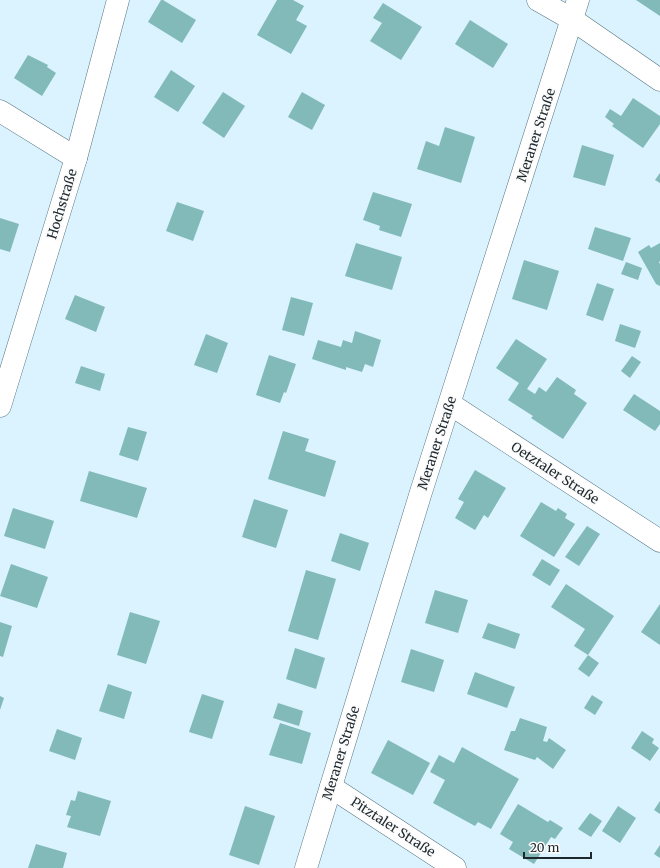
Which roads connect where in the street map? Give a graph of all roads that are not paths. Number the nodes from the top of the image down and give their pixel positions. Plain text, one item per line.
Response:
1 (118, 0) edge
2 (538, 0) edge
3 (576, 10) edge
4 (660, 80) edge
5 (0, 111) edge
6 (76, 158) junction
7 (450, 404) junction
8 (0, 406) edge
9 (660, 541) edge
10 (331, 787) junction
11 (306, 868) edge
12 (455, 868) edge

1 - 6 street, Hochstraße
2 - 3 street
3 - 4 street
3 - 7 street, Meraner Straße
5 - 6 street
6 - 8 street, Hochstraße
7 - 9 street, Oetztaler Straße
7 - 10 street, Meraner Straße
10 - 11 street, Meraner Straße
10 - 12 street, Pitztaler Straße

